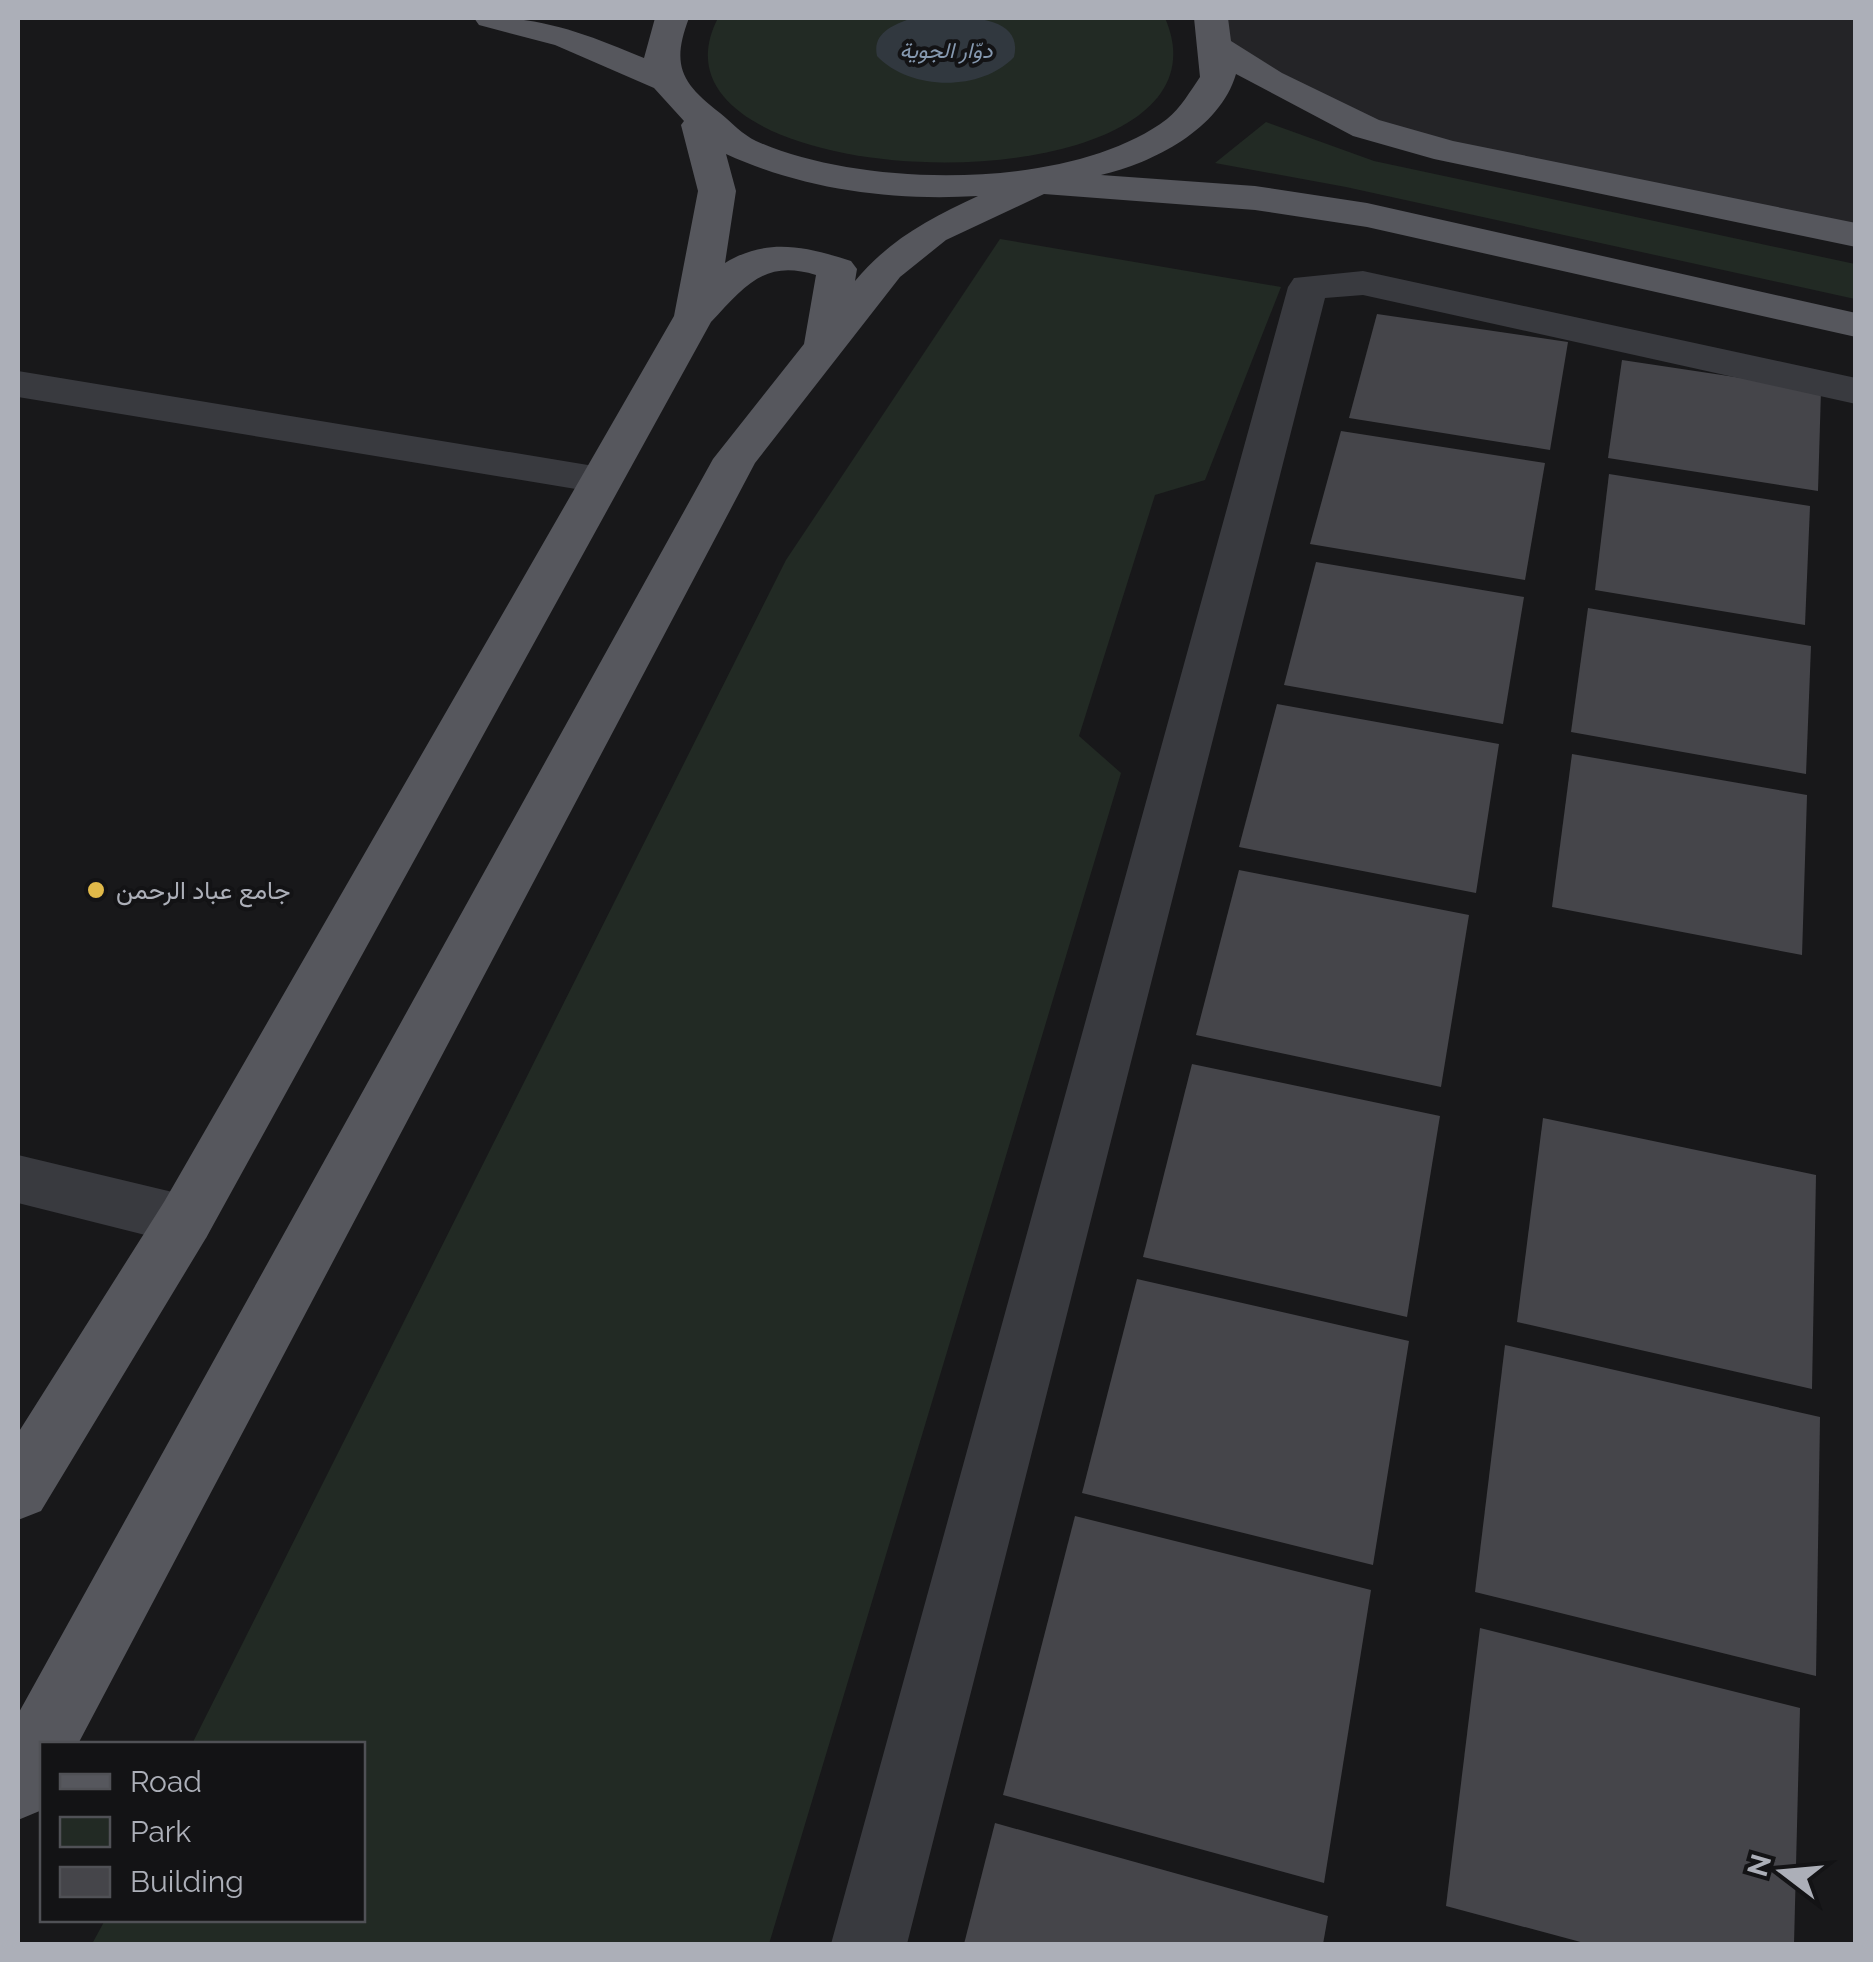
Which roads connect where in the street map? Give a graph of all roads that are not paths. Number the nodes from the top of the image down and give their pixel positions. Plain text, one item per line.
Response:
1 (490, 18) edge
2 (672, 18) edge
3 (1216, 33) edge
4 (664, 80) junction
5 (699, 124) junction
6 (1039, 182) junction
7 (1856, 235) edge
8 (694, 316) junction
9 (1856, 325) edge
10 (824, 347) junction
11 (18, 384) edge
12 (1856, 391) edge
13 (600, 480) junction
14 (18, 1179) edge
15 (184, 1220) junction
16 (18, 1490) edge
17 (41, 1742) edge
18 (40, 1743) edge
19 (18, 1784) edge
20 (869, 1944) edge

1 - 4 main road
2 - 4 main road
3 - 6 main road
3 - 7 main road
4 - 5 main road
5 - 6 main road
5 - 8 main road
6 - 9 main road
6 - 10 main road
8 - 10 main road
8 - 13 main road
10 - 17 main road
11 - 13 street
12 - 20 street
13 - 15 main road
14 - 15 street
15 - 16 main road
18 - 19 main road

